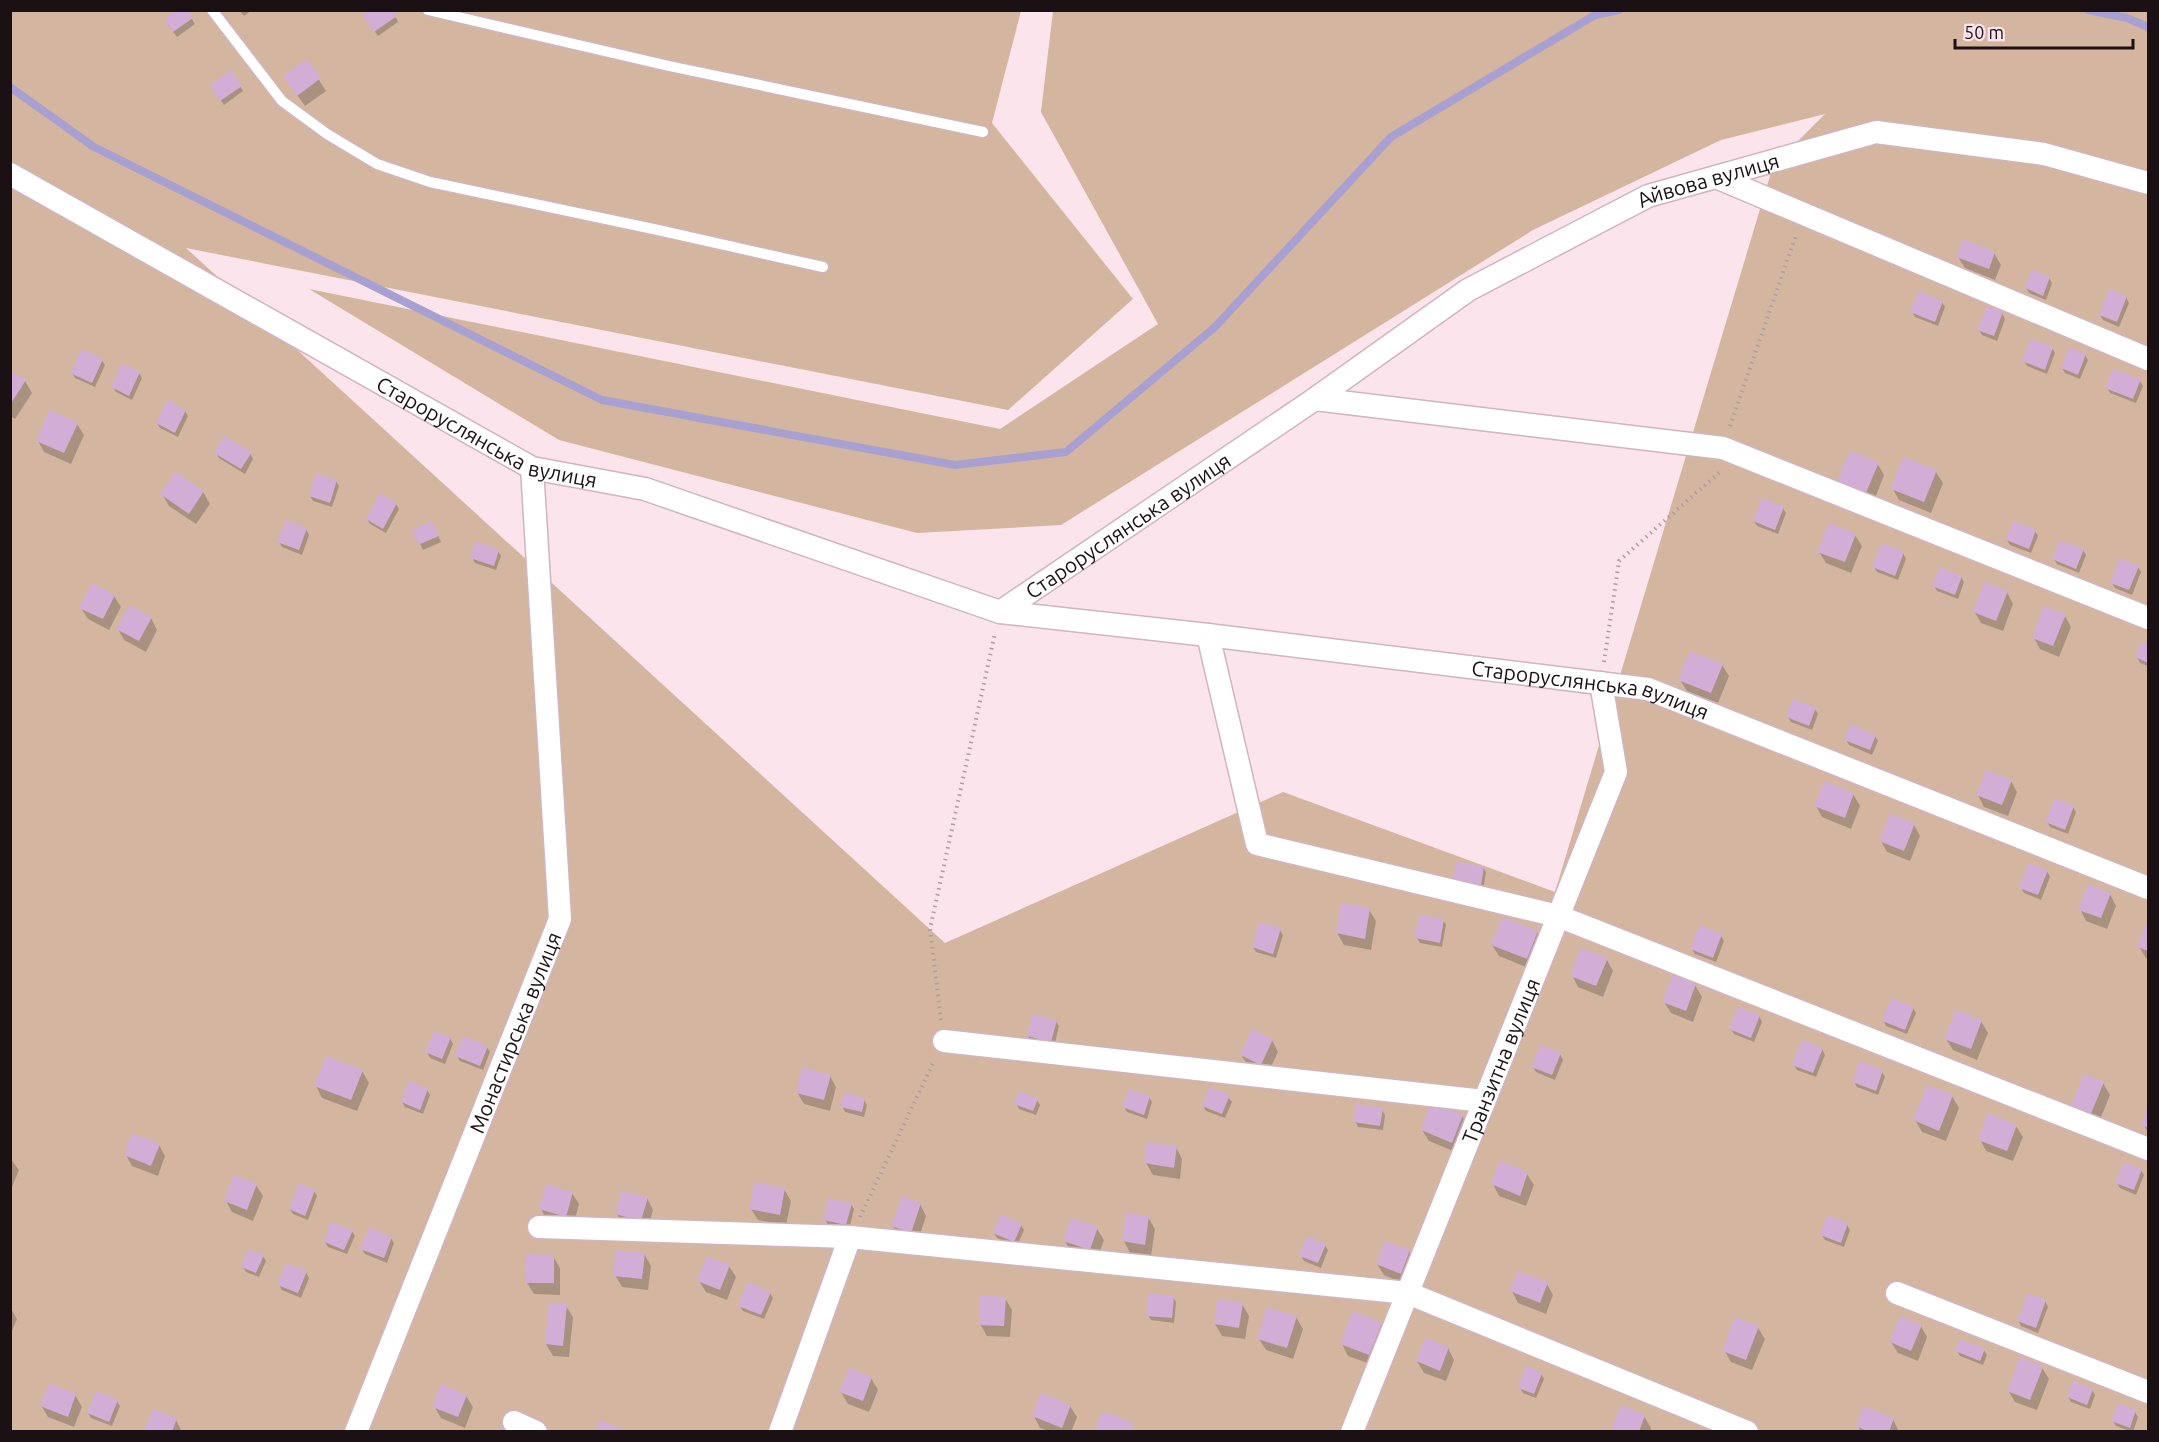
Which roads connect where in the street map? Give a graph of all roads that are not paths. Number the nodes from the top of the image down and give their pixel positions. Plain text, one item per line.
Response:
1 (212, 10) edge
2 (428, 10) edge
3 (983, 132) dead end
4 (10, 174) edge
5 (1716, 177) junction
6 (2148, 183) edge
7 (824, 267) dead end
8 (2148, 359) edge
9 (1315, 399) junction
10 (532, 468) junction
11 (999, 612) junction
12 (2148, 618) edge
13 (1208, 635) junction
14 (1601, 683) junction
15 (2148, 888) edge
16 (1558, 916) junction
17 (944, 1041) road end
18 (1484, 1101) junction
19 (2148, 1149) edge
20 (539, 1227) dead end
21 (850, 1237) junction
22 (1407, 1293) junction
23 (1896, 1293) dead end
24 (2148, 1392) edge
25 (514, 1422) dead end
26 (356, 1431) edge
27 (536, 1431) edge
28 (780, 1431) edge
29 (1352, 1431) edge
30 (1747, 1431) edge

1 - 7 lane
2 - 3 lane
4 - 10 street, Староруслянська вулиця
5 - 6 street, Айвова вулиця
5 - 8 street
5 - 9 street, Айвова вулиця
9 - 11 street, Староруслянська вулиця
9 - 12 street
10 - 11 street, Староруслянська вулиця
10 - 26 street, Монастирська вулиця
11 - 13 street, Староруслянська вулиця
13 - 14 street, Староруслянська вулиця
13 - 16 street
14 - 15 street, Староруслянська вулиця
14 - 16 street, Транзитна вулиця
16 - 18 street, Транзитна вулиця
16 - 19 street
17 - 18 street
18 - 22 street, Транзитна вулиця
20 - 21 street
21 - 22 street
21 - 28 street
22 - 29 street, Транзитна вулиця
22 - 30 street
23 - 24 street
25 - 27 street

